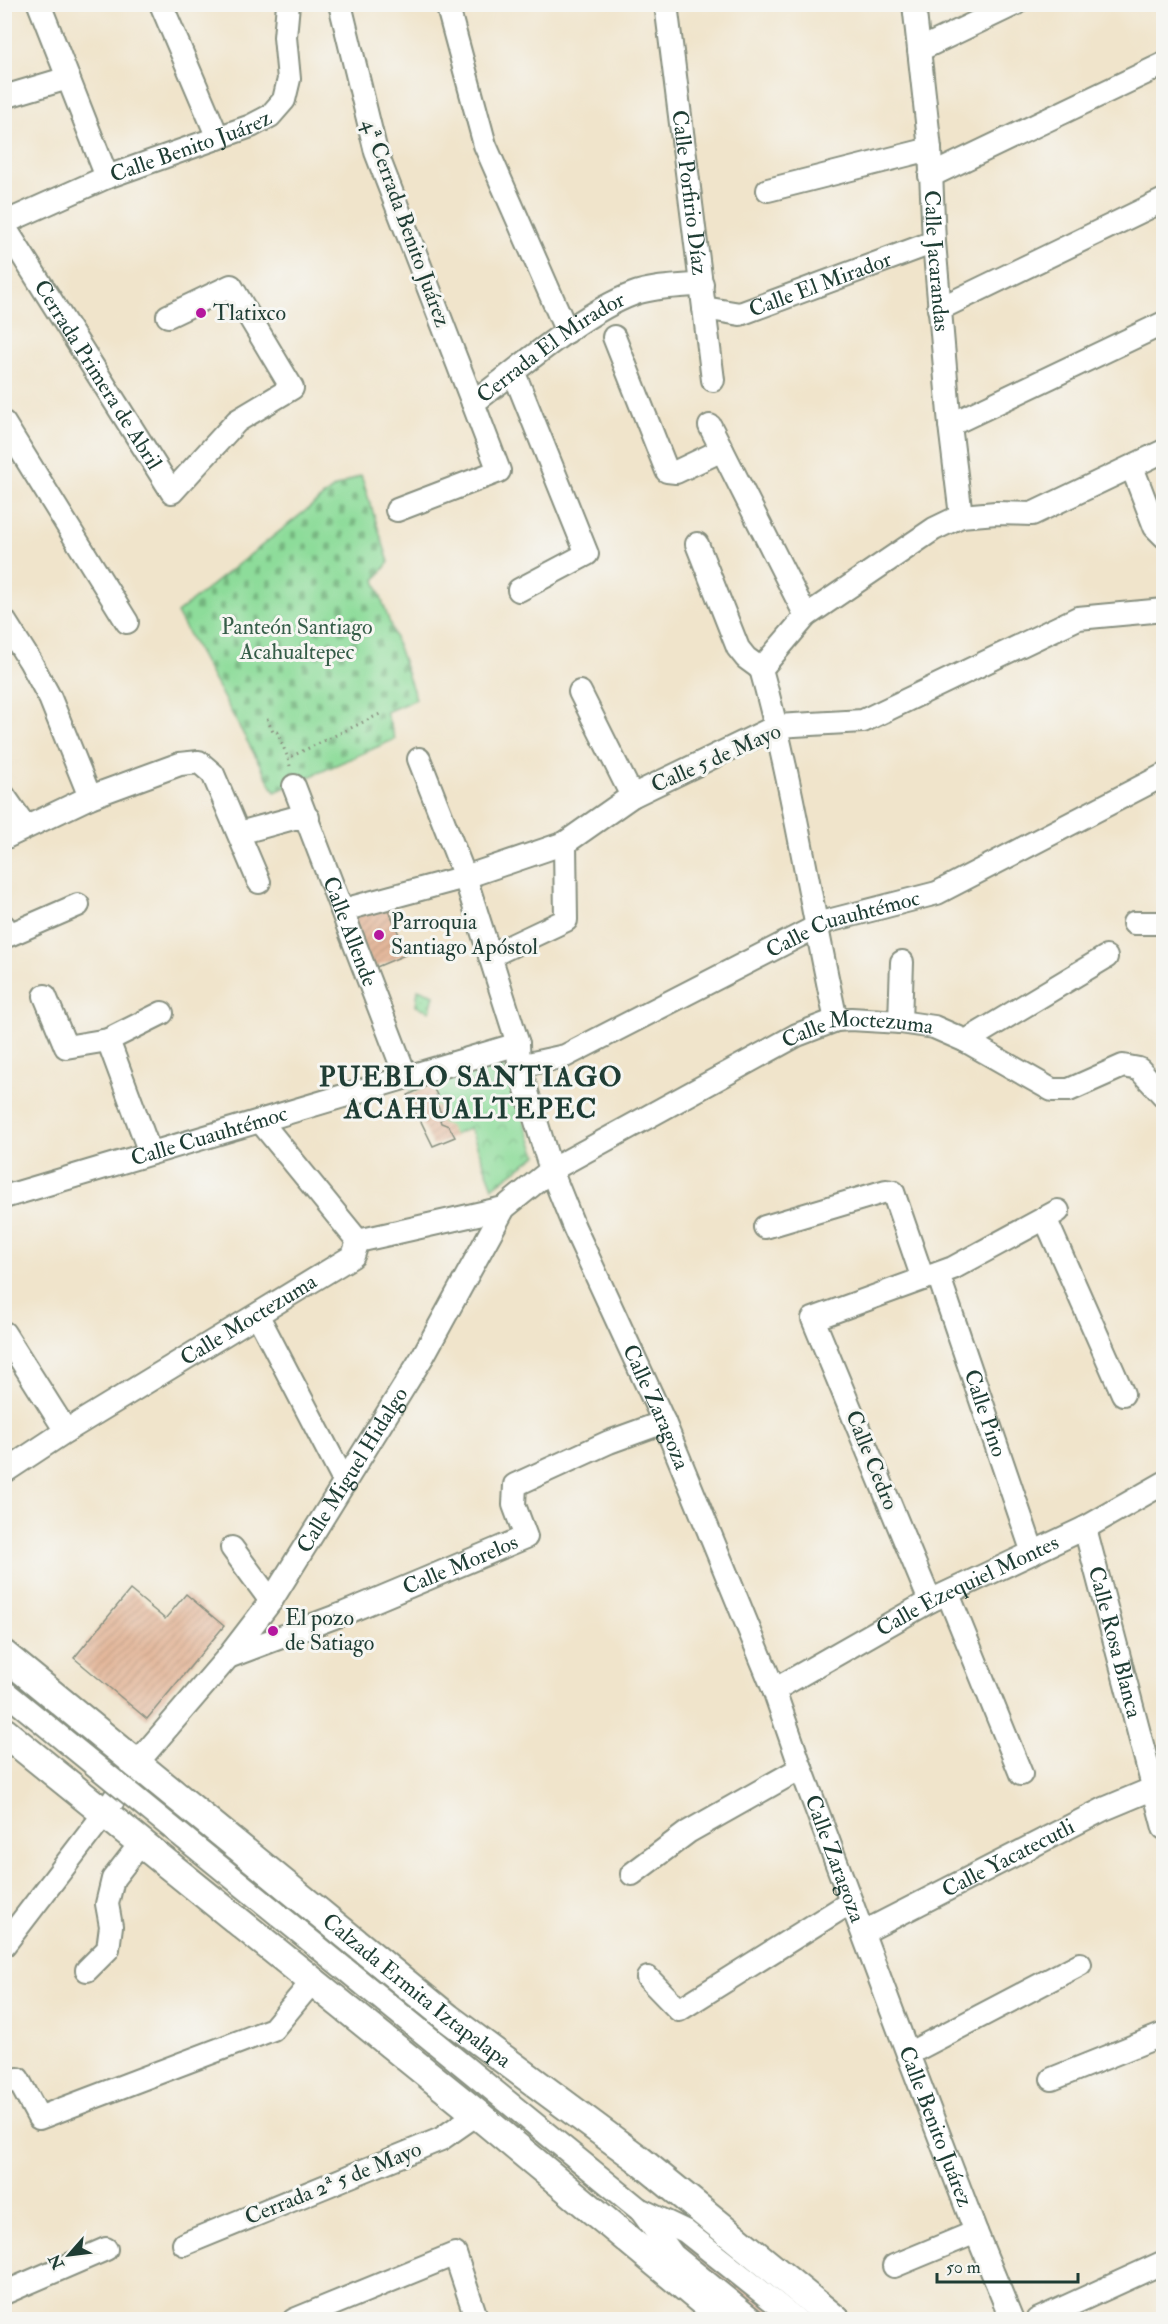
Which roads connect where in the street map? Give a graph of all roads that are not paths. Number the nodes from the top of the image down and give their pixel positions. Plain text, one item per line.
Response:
1 (39, 4) edge
2 (161, 4) edge
3 (288, 4) edge
4 (340, 4) edge
5 (447, 4) edge
6 (666, 4) edge
7 (914, 4) edge
8 (1015, 4) edge
9 (919, 50) junction
10 (1164, 64) edge
11 (68, 78) junction
12 (4, 97) edge
13 (218, 138) junction
14 (930, 149) junction
15 (930, 176) junction
16 (107, 177) junction
17 (768, 190) dead end
18 (1164, 200) edge
19 (4, 225) edge
20 (934, 242) junction
21 (702, 284) junction
22 (704, 308) junction
23 (939, 309) junction
24 (168, 316) dead end
25 (1164, 323) edge
26 (567, 333) junction
27 (614, 337) dead end
28 (514, 373) junction
29 (713, 380) dead end
30 (473, 404) junction
31 (4, 423) edge
32 (950, 425) junction
33 (710, 426) dead end
34 (722, 450) junction
35 (1164, 451) edge
36 (1132, 467) junction
37 (397, 510) dead end
38 (961, 516) junction
39 (1164, 536) edge
40 (697, 544) dead end
41 (519, 590) dead end
42 (1164, 610) edge
43 (806, 616) junction
44 (4, 620) edge
45 (127, 622) dead end
46 (761, 669) junction
47 (580, 692) dead end
48 (777, 726) junction
49 (419, 759) dead end
50 (1164, 775) edge
51 (294, 786) road end
52 (4, 796) edge
53 (90, 796) junction
54 (632, 796) junction
55 (308, 818) junction
56 (25, 826) junction
57 (239, 833) junction
58 (4, 838) edge
59 (565, 843) junction
60 (465, 877) junction
61 (259, 882) dead end
62 (78, 905) dead end
63 (343, 910) junction
64 (1134, 923) dead end
65 (1164, 923) edge
66 (4, 926) edge
67 (816, 927) junction
68 (490, 956) junction
69 (1106, 957) dead end
70 (902, 962) dead end
71 (45, 996) dead end
72 (162, 1014) dead end
73 (836, 1020) junction
74 (900, 1022) junction
75 (108, 1040) junction
76 (966, 1041) junction
77 (519, 1055) junction
78 (406, 1077) junction
79 (1164, 1096) edge
80 (261, 1122) junction
81 (150, 1153) junction
82 (552, 1170) junction
83 (4, 1197) edge
84 (504, 1208) junction
85 (765, 1227) dead end
86 (358, 1240) junction
87 (930, 1276) junction
88 (258, 1316) junction
89 (4, 1333) edge
90 (1124, 1394) dead end
91 (664, 1422) junction
92 (66, 1431) junction
93 (4, 1472) edge
94 (345, 1483) junction
95 (1164, 1483) edge
96 (1085, 1528) junction
97 (232, 1548) dead end
98 (1034, 1553) junction
99 (939, 1597) junction
100 (271, 1601) junction
101 (4, 1656) edge
102 (228, 1657) junction
103 (774, 1690) junction
104 (4, 1691) edge
105 (4, 1732) edge
106 (137, 1763) junction
107 (801, 1768) junction
108 (1021, 1774) dead end
109 (1158, 1786) edge
110 (105, 1813) junction
111 (1164, 1828) edge
112 (141, 1843) junction
113 (632, 1874) dead end
114 (851, 1902) junction
115 (864, 1932) junction
116 (4, 1945) edge
117 (1080, 1964) dead end
118 (87, 1970) dead end
119 (648, 1978) dead end
120 (312, 1982) junction
121 (1164, 2034) edge
122 (908, 2054) junction
123 (18, 2079) dead end
124 (1052, 2079) dead end
125 (477, 2114) junction
126 (639, 2209) junction
127 (976, 2232) junction
128 (184, 2244) dead end
129 (106, 2249) dead end
130 (1164, 2262) edge
131 (894, 2266) dead end
132 (4, 2293) edge
133 (294, 2319) edge
134 (477, 2319) edge
135 (725, 2319) edge
136 (753, 2319) edge
137 (797, 2319) edge
138 (836, 2319) edge
139 (1012, 2319) edge
140 (1037, 2319) edge

1 - 11 street
2 - 13 street
3 - 13 street, Calle Benito Juárez
4 - 30 street, 4ª Cerrada Benito Juárez
5 - 26 street
6 - 21 street, Calle Porfirio Díaz
7 - 9 street, Calle Jacarandas
8 - 9 street
9 - 14 street, Calle Jacarandas
10 - 15 street
11 - 12 street
11 - 16 street
13 - 16 street, Calle Benito Juárez
14 - 15 street, Calle Jacarandas
14 - 17 street
15 - 20 street, Calle Jacarandas
16 - 19 street, Calle Benito Juárez
18 - 23 street
19 - 24 street, Cerrada Primera de Abril
20 - 22 street, Calle El Mirador
20 - 23 street, Calle Jacarandas
21 - 22 street, Calle Porfirio Díaz
21 - 26 street, Cerrada El Mirador
22 - 29 street, Calle Porfirio Díaz
23 - 32 street, Calle Jacarandas
25 - 32 street
26 - 28 street, Cerrada El Mirador
27 - 34 street
28 - 30 street, Cerrada El Mirador
28 - 41 street
30 - 37 street, Cerrada El Mirador
31 - 45 street
32 - 38 street, Calle Jacarandas
33 - 34 street
34 - 43 street
35 - 36 street
36 - 38 street
36 - 39 street
38 - 43 street
40 - 46 street
42 - 48 street, Calle 5 de Mayo
43 - 46 street
44 - 53 street
46 - 48 street
47 - 54 street
48 - 54 street, Calle 5 de Mayo
48 - 67 street
49 - 60 street, Calle Zaragoza
50 - 67 street, Calle Cuauhtémoc
51 - 55 street, Calle Allende
52 - 56 street
53 - 56 street
53 - 57 street
54 - 59 street, Calle 5 de Mayo
55 - 57 street
55 - 63 street, Calle Allende
56 - 58 street
57 - 61 street
59 - 60 street, Calle 5 de Mayo
59 - 68 street
60 - 63 street, Calle 5 de Mayo
60 - 68 street, Calle Zaragoza
62 - 66 street
63 - 78 street, Calle Allende
64 - 65 street
67 - 73 street
67 - 77 street, Calle Cuauhtémoc
68 - 77 street, Calle Zaragoza
69 - 76 street
70 - 74 street
71 - 75 street
72 - 75 street
73 - 74 street, Calle Moctezuma
73 - 82 street, Calle Moctezuma
74 - 76 street, Calle Moctezuma
75 - 81 street
76 - 79 street, Calle Moctezuma
77 - 78 street, Calle Cuauhtémoc
77 - 82 street, Calle Zaragoza
78 - 80 street, Calle Cuauhtémoc
80 - 81 street, Calle Cuauhtémoc
80 - 86 street
81 - 83 street, Calle Cuauhtémoc
82 - 84 street, Calle Miguel Hidalgo
82 - 91 street, Calle Zaragoza
84 - 86 street
84 - 94 street, Calle Miguel Hidalgo
85 - 87 street, Calle Pino
86 - 88 street, Calle Moctezuma
87 - 90 street
87 - 98 street, Calle Pino
87 - 99 street, Calle Cedro
88 - 92 street, Calle Moctezuma
88 - 94 street
89 - 92 street
91 - 102 street, Calle Morelos
91 - 103 street, Calle Zaragoza
92 - 93 street, Calle Moctezuma
94 - 100 street, Calle Miguel Hidalgo
95 - 96 street, Calle Ezequiel Montes
96 - 98 street, Calle Ezequiel Montes
96 - 109 street, Calle Rosa Blanca
97 - 100 street
98 - 99 street, Calle Ezequiel Montes
99 - 103 street, Calle Ezequiel Montes
99 - 108 street, Calle Cedro
100 - 102 street, Calle Miguel Hidalgo
101 - 106 main road, Calzada Ermita Iztapalapa
102 - 106 street, Calle Miguel Hidalgo
103 - 107 street, Calle Zaragoza
104 - 126 street, bridge
105 - 110 main road
106 - 110 street, Calle Miguel Hidalgo
106 - 138 main road, Calzada Ermita Iztapalapa
107 - 113 street
107 - 114 street, Calle Zaragoza
109 - 111 street, Calle Rosa Blanca
109 - 115 street, Calle Yacatecutli
110 - 112 main road
110 - 116 street, Calle Miguel Hidalgo
112 - 118 street
112 - 120 main road
114 - 115 street, Calle Zaragoza
114 - 119 street
115 - 122 street, Calle Benito Juárez
117 - 122 street
120 - 123 street
120 - 125 main road
121 - 124 street
122 - 127 street, Calle Benito Juárez
125 - 128 street, Cerrada 2ª 5 de Mayo
125 - 135 main road
126 - 136 street
126 - 137 street
127 - 131 street
127 - 139 street, Calle Benito Juárez
129 - 132 street
130 - 140 street
133 - 134 street

